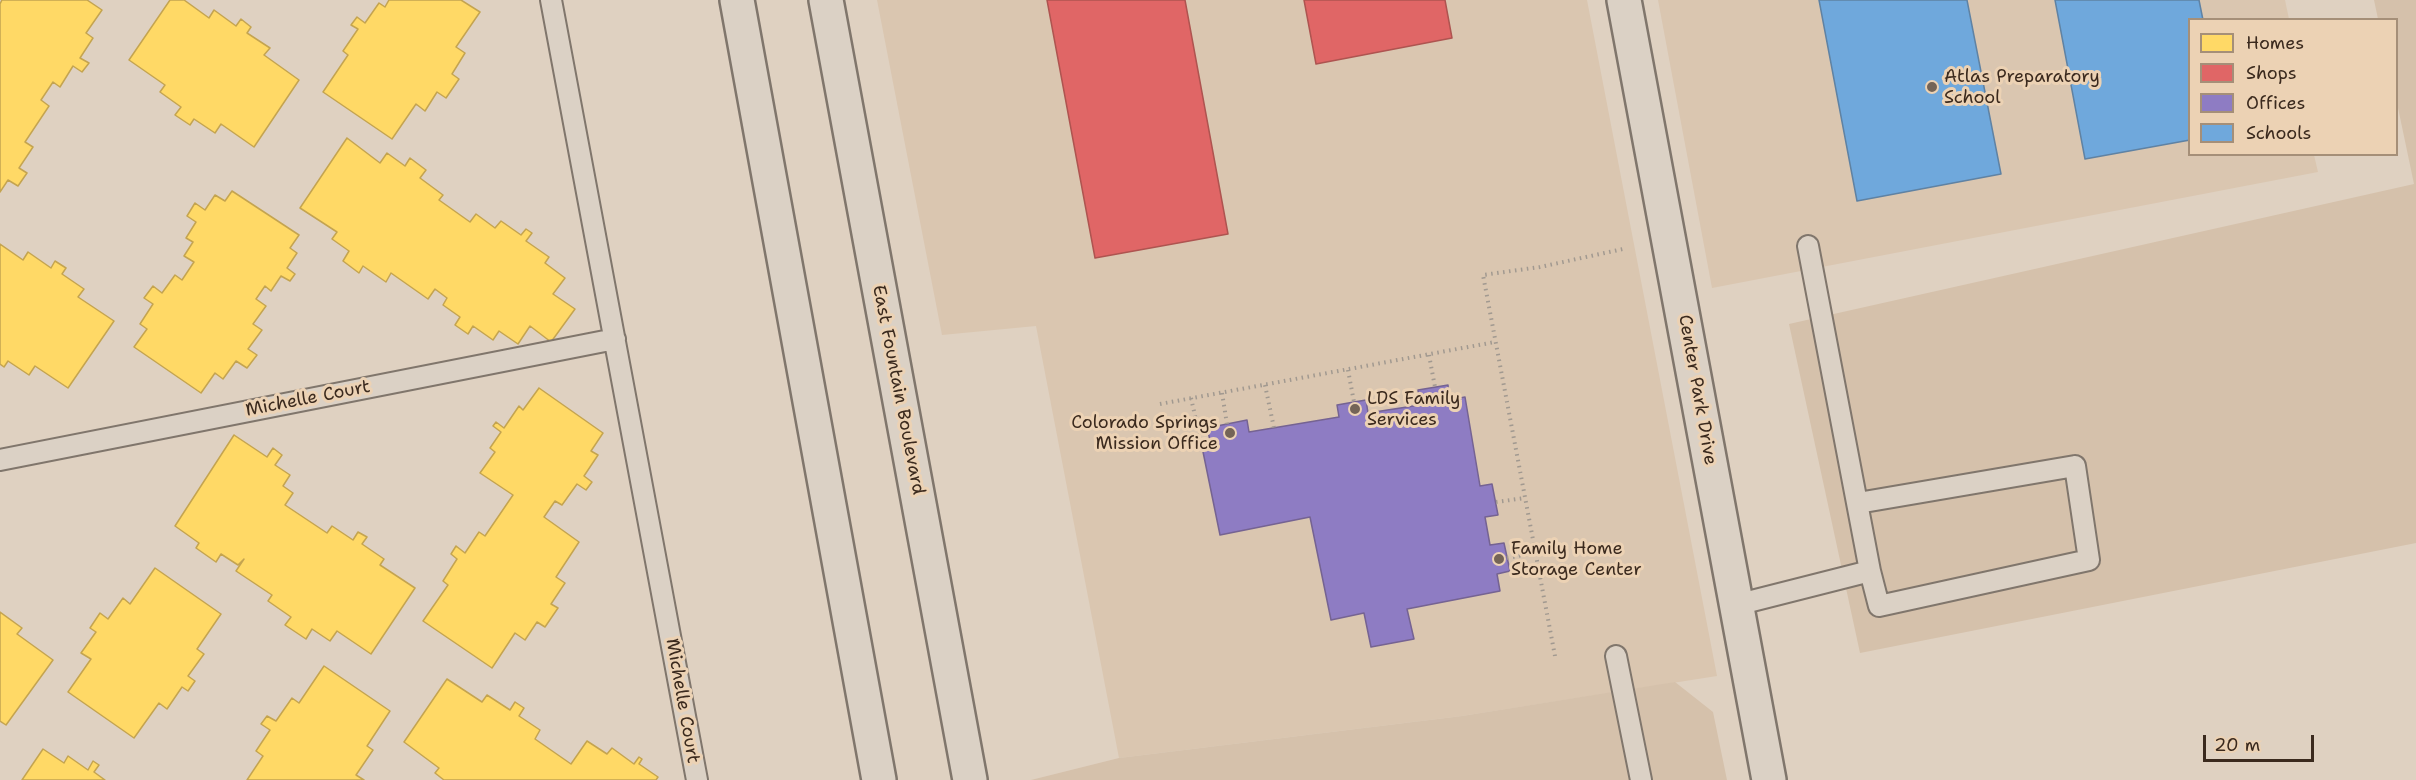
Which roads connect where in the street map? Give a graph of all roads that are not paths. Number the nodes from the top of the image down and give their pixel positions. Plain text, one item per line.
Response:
1 (551, 0) edge
2 (737, 0) edge
3 (826, 0) edge
4 (1624, 0) edge
5 (1808, 246) dead end
6 (615, 339) junction
7 (0, 460) edge
8 (1858, 503) junction
9 (1870, 571) junction
10 (1736, 605) junction
11 (1616, 657) dead end
12 (697, 780) edge
13 (879, 780) edge
14 (970, 780) edge
15 (1641, 780) edge
16 (1769, 780) edge

1 - 6 lane, Michelle Court
2 - 13 main road
3 - 14 main road, East Fountain Boulevard
4 - 10 main road, Center Park Drive
5 - 8 lane
6 - 7 lane, Michelle Court
6 - 12 lane, Michelle Court
8 - 9 lane
8 - 9 lane
9 - 10 lane
10 - 16 main road, Center Park Drive
11 - 15 lane

